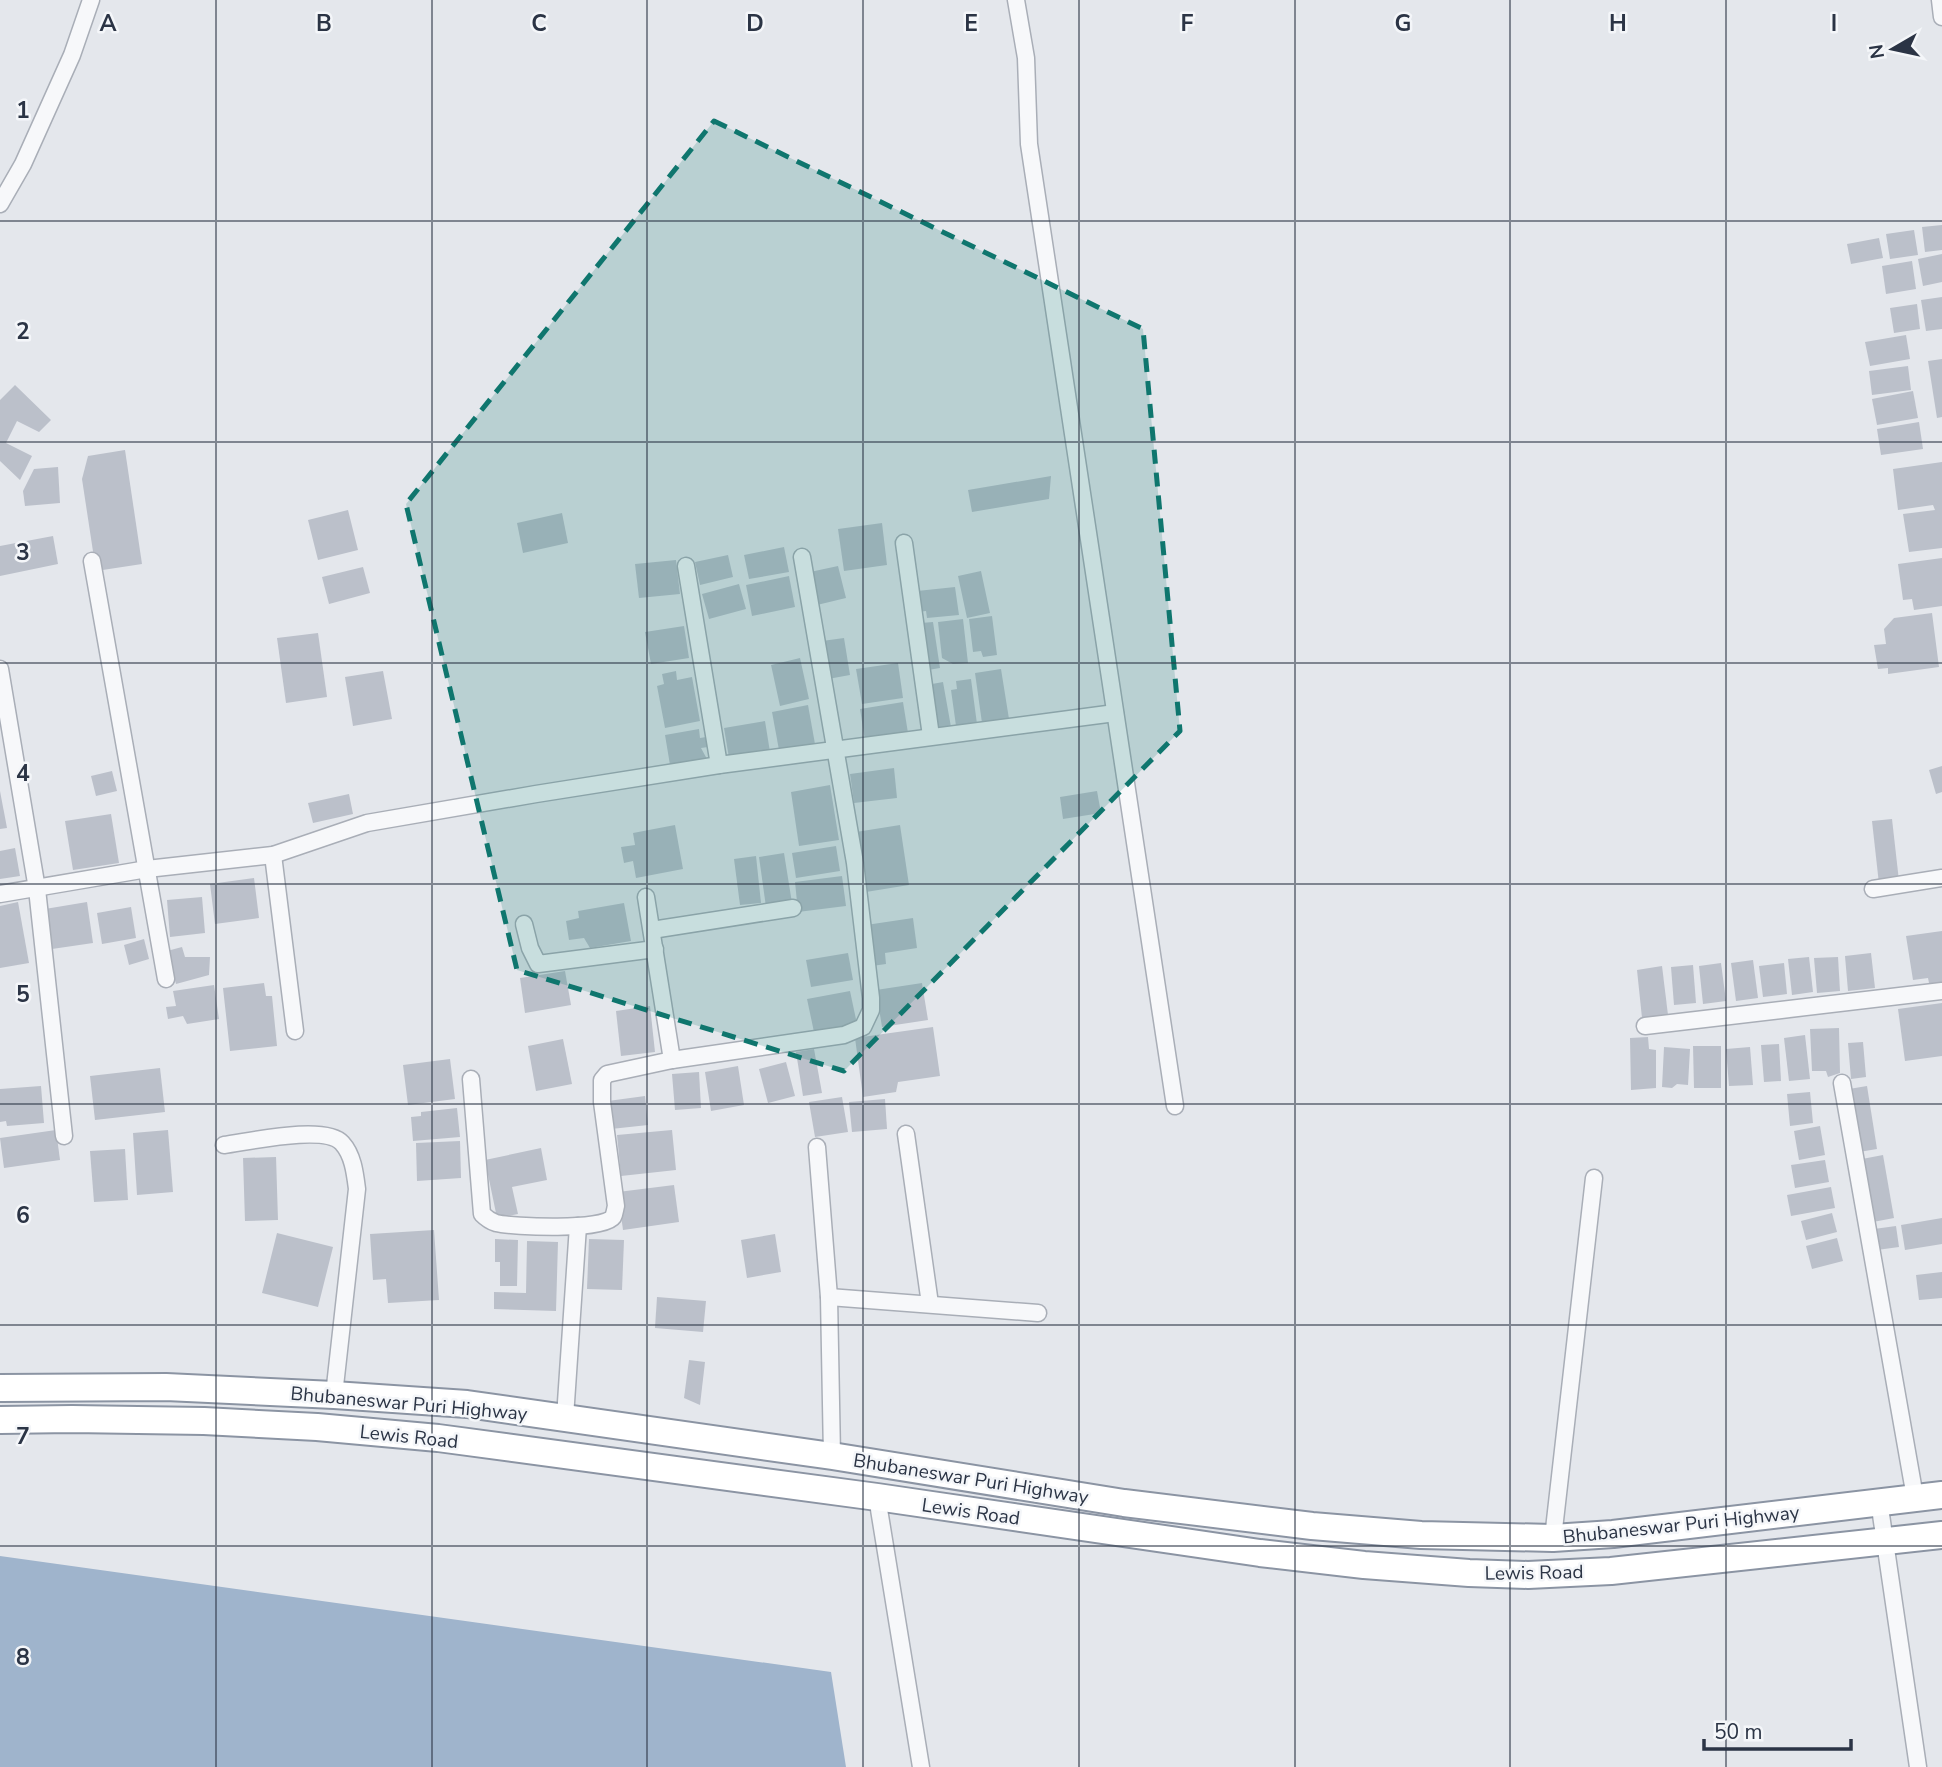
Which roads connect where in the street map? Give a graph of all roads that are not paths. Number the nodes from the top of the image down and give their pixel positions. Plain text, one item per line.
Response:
1 (91, 0) edge
2 (1016, 0) edge
3 (1940, 0) edge
4 (1942, 16) edge
5 (0, 204) edge
6 (904, 543) dead end
7 (802, 557) dead end
8 (92, 561) dead end
9 (686, 566) dead end
10 (0, 669) edge
11 (1115, 713) junction
12 (931, 736) junction
13 (835, 751) junction
14 (719, 765) junction
15 (273, 855) junction
16 (147, 869) junction
17 (1942, 878) edge
18 (37, 889) junction
19 (1873, 889) dead end
20 (0, 894) edge
21 (646, 897) dead end
22 (793, 908) dead end
23 (524, 924) dead end
24 (652, 930) junction
25 (655, 949) junction
26 (166, 979) dead end
27 (1942, 991) edge
28 (1645, 1026) dead end
29 (295, 1031) dead end
30 (672, 1060) junction
31 (471, 1079) dead end
32 (1842, 1083) dead end
33 (1175, 1106) dead end
34 (906, 1134) dead end
35 (64, 1136) dead end
36 (224, 1145) dead end
37 (817, 1147) dead end
38 (1594, 1178) dead end
39 (578, 1226) junction
40 (829, 1297) junction
41 (930, 1304) junction
42 (1038, 1313) dead end
43 (0, 1388) edge
44 (334, 1395) junction
45 (565, 1418) junction
46 (0, 1420) edge
47 (832, 1456) junction
48 (1942, 1495) edge
49 (877, 1497) junction
50 (1915, 1497) junction
51 (1879, 1501) junction
52 (1942, 1535) edge
53 (1553, 1538) junction
54 (1884, 1542) junction
55 (921, 1767) edge
56 (1918, 1767) edge

1 - 5 street
2 - 11 street
3 - 4 street
6 - 12 street
7 - 13 street
8 - 16 street
9 - 14 street
10 - 18 street
11 - 12 street
11 - 33 street
12 - 13 street
13 - 14 street
13 - 30 street
14 - 15 street
15 - 16 street
15 - 29 street
16 - 18 street
16 - 26 street
17 - 19 street
18 - 20 street
18 - 35 street
21 - 24 street
22 - 24 street
23 - 25 street
24 - 25 street
25 - 30 street
27 - 28 street
30 - 39 street
31 - 39 street
32 - 50 street
34 - 41 street
36 - 44 street
37 - 40 street
38 - 53 street
39 - 45 street
40 - 41 street
40 - 47 street
41 - 42 street
43 - 44 highway, Bhubaneswar Puri Highway
44 - 45 highway, Bhubaneswar Puri Highway
45 - 47 highway, Bhubaneswar Puri Highway
46 - 49 highway, Lewis Road
47 - 53 highway, Bhubaneswar Puri Highway
48 - 50 highway, Bhubaneswar Puri Highway
49 - 54 highway, Lewis Road
49 - 55 street
50 - 51 highway, Bhubaneswar Puri Highway
51 - 53 highway, Bhubaneswar Puri Highway
51 - 54 street
52 - 54 highway, Lewis Road
54 - 56 street

